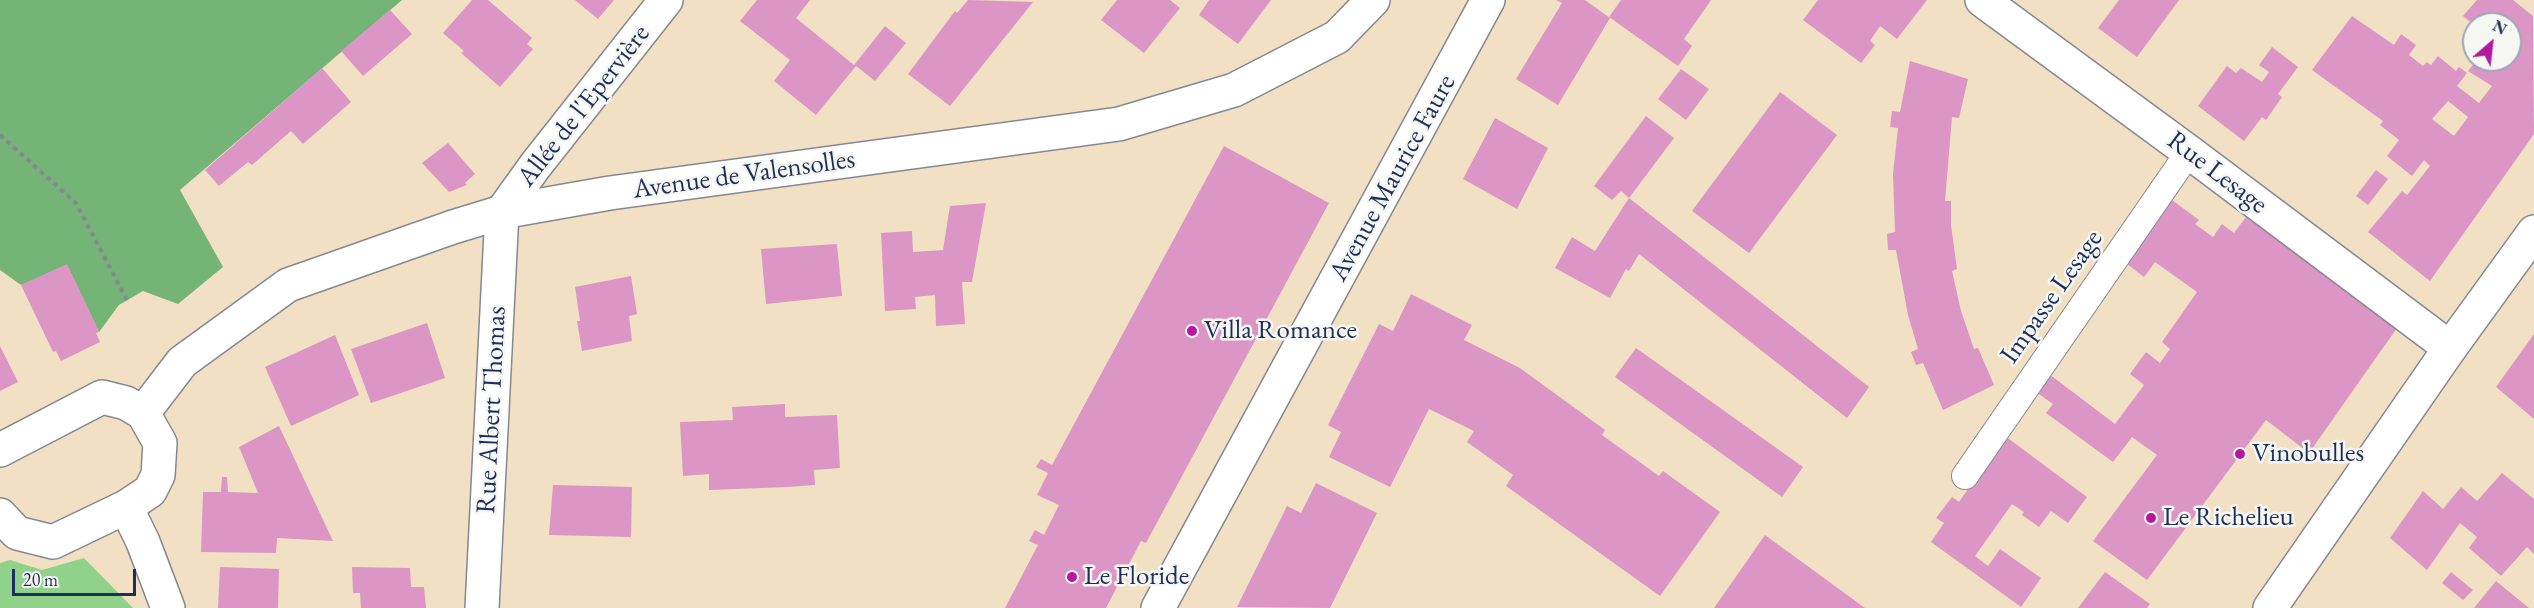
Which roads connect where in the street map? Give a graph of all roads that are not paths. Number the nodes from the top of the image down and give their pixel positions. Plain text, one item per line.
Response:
1 (666, 0) edge
2 (1373, 0) edge
3 (1488, 0) edge
4 (1982, 0) edge
5 (2189, 152) junction
6 (502, 212) junction
7 (2534, 232) edge
8 (2450, 348) junction
9 (143, 413) junction
10 (0, 450) edge
11 (1965, 476) dead end
12 (126, 507) junction
13 (0, 515) edge
14 (168, 608) edge
15 (482, 608) edge
16 (1158, 608) edge
17 (2270, 608) edge

1 - 6 street, Allée de l'Epervière
2 - 6 street, Avenue de Valensolles
3 - 16 street, Avenue Maurice Faure
4 - 5 street, Rue Lesage
5 - 8 street, Rue Lesage
5 - 11 lane, Impasse Lesage
6 - 9 street, Avenue de Valensolles
6 - 15 street, Rue Albert Thomas
7 - 8 street
8 - 17 street
9 - 10 street
9 - 12 street
12 - 13 street
12 - 14 street

